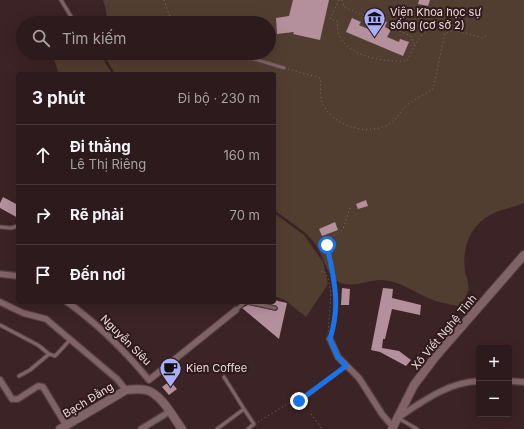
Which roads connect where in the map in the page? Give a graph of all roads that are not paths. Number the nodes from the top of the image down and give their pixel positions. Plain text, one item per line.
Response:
1 (61, 0) edge
2 (71, 16) edge
3 (257, 60) edge
4 (284, 68) road end
5 (0, 227) edge
6 (16, 227) edge
7 (524, 255) edge
8 (0, 274) edge
9 (16, 276) edge
10 (0, 302) edge
11 (69, 304) edge
12 (244, 304) edge
13 (256, 304) edge
14 (275, 308) dead end
15 (236, 310) joint
16 (0, 325) edge
17 (330, 339) road end
18 (70, 340) junction
19 (49, 354) junction
20 (346, 366) junction
21 (19, 376) dead end
22 (224, 377) dead end
23 (0, 380) edge
24 (149, 380) junction
25 (476, 380) edge
26 (512, 381) edge
27 (524, 382) edge
28 (126, 390) junction
29 (151, 391) junction
30 (299, 401) road end
31 (244, 409) junction
32 (169, 412) junction
33 (398, 418) junction
34 (63, 427) edge
35 (392, 428) edge
36 (141, 429) edge
37 (182, 429) edge
38 (216, 429) edge
39 (248, 429) edge
40 (417, 429) edge

1 - 2 lane
3 - 4 lane
5 - 6 lane
7 - 33 main road, Xô Viết Nghệ Tỉnh
8 - 9 street
10 - 18 street
11 - 24 street, Nguyễn Siêu
12 - 15 lane
13 - 14 lane
15 - 24 street
16 - 19 lane
17 - 20 street
18 - 19 lane
18 - 28 street
19 - 21 lane
20 - 30 lane
20 - 35 street
22 - 31 lane
23 - 34 street
24 - 29 street
25 - 33 street
26 - 27 street
28 - 29 main road, Bạch Đằng
28 - 34 main road, Bạch Đằng
29 - 32 main road
31 - 38 lane
31 - 39 lane
32 - 36 street
32 - 37 main road
33 - 35 main road, Xô Viết Nghệ Tỉnh
33 - 40 lane

